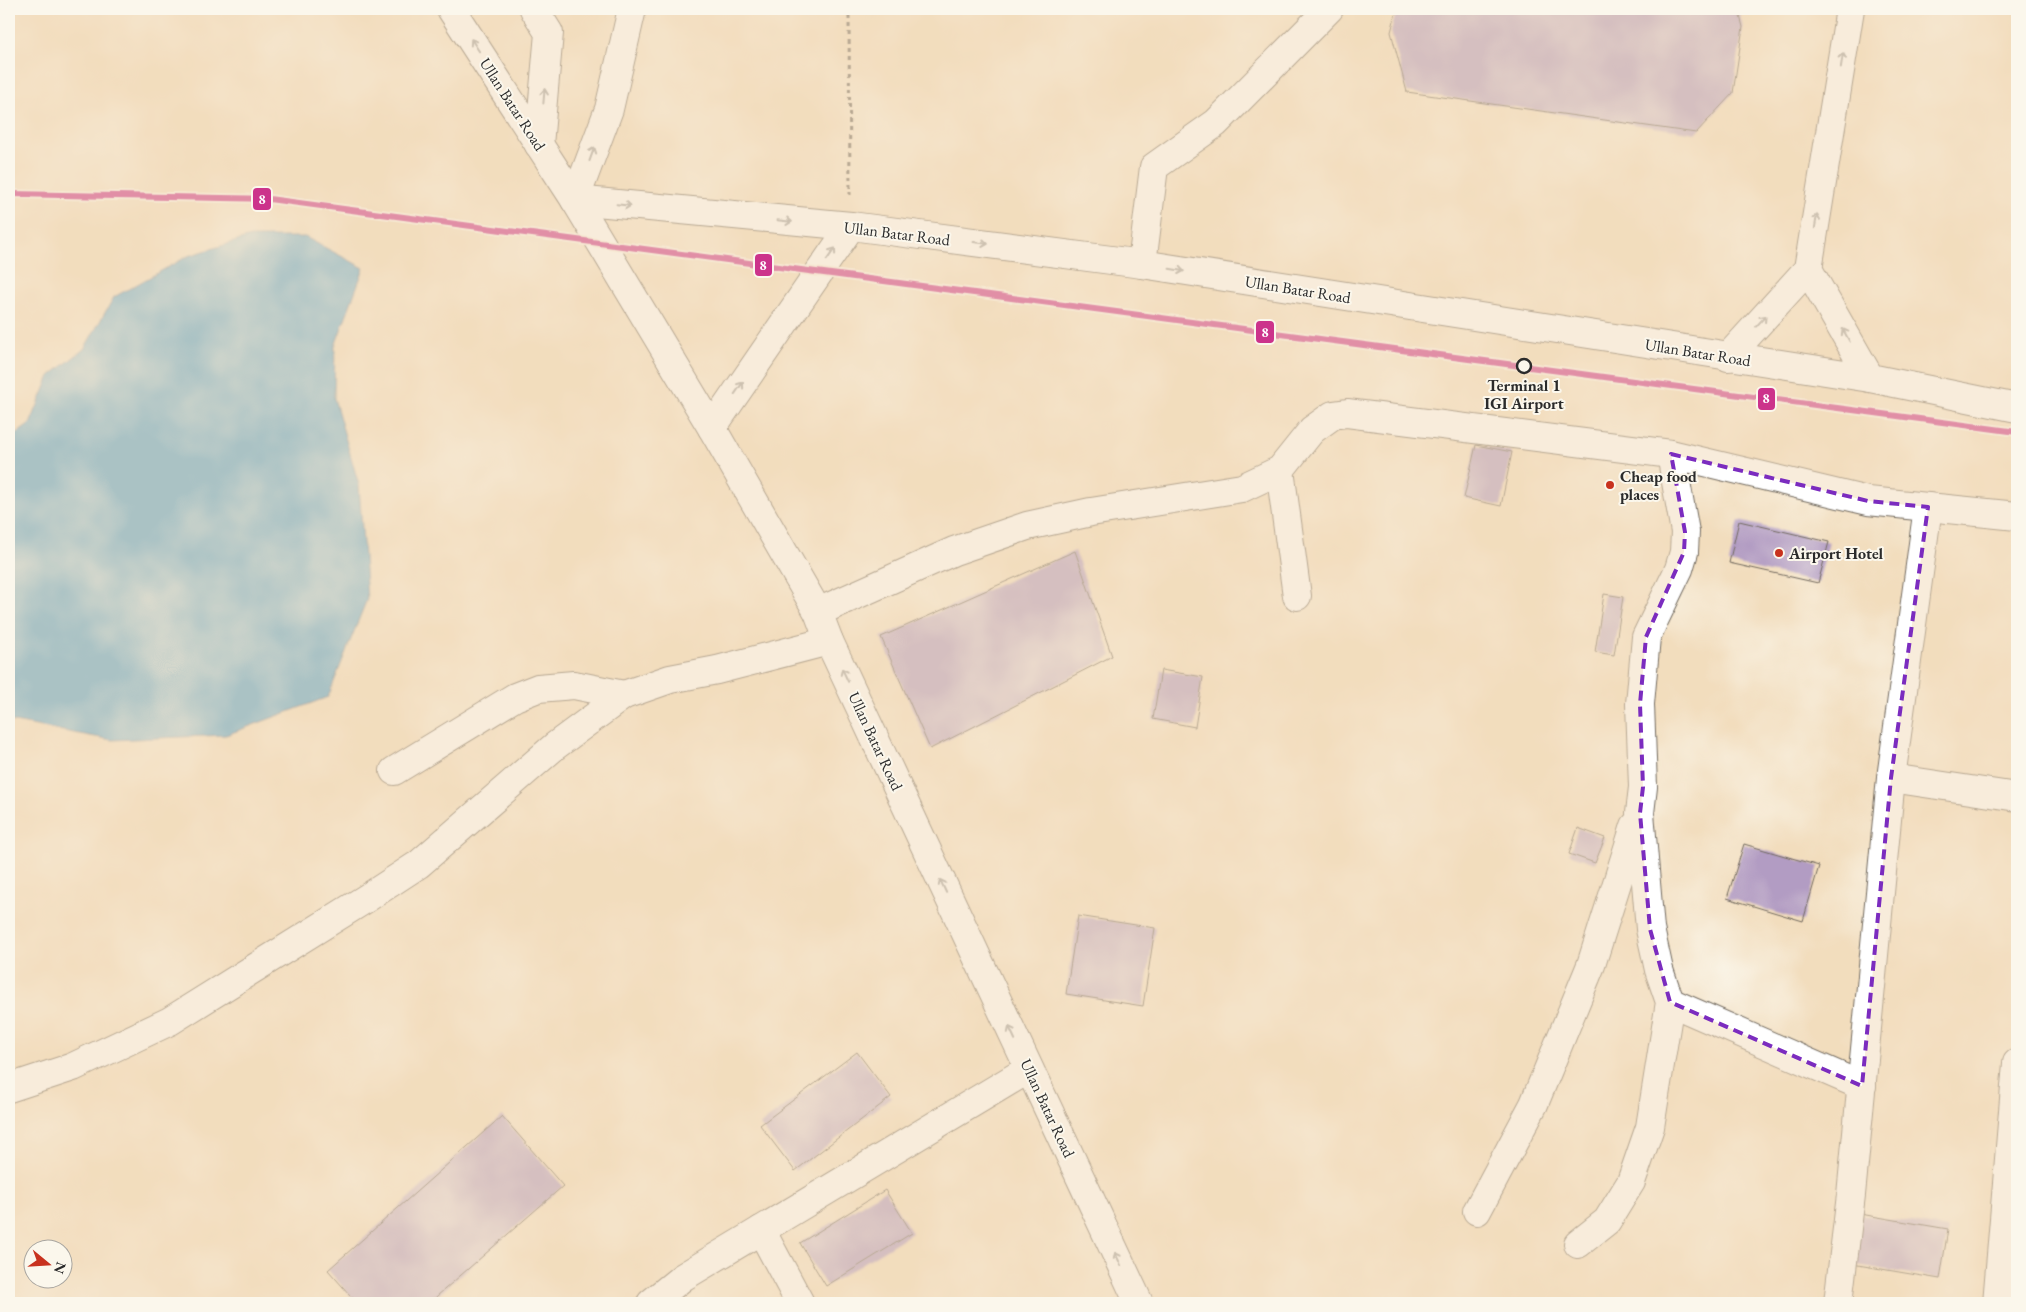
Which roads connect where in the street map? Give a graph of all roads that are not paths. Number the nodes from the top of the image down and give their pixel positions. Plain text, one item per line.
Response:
1 (451, 9) edge
2 (534, 9) edge
3 (632, 9) edge
4 (1329, 9) edge
5 (1850, 9) edge
6 (539, 145) junction
7 (575, 200) junction
8 (851, 226) junction
9 (1142, 264) junction
10 (1808, 269) junction
11 (1728, 357) junction
12 (1870, 378) junction
13 (2017, 408) edge
14 (712, 428) junction
15 (1670, 454) junction
16 (1280, 470) junction
17 (1928, 507) junction
18 (2017, 516) edge
19 (1297, 596) dead end
20 (818, 612) junction
21 (829, 641) junction
22 (624, 695) junction
23 (394, 771) dead end
24 (1891, 778) junction
25 (2017, 797) edge
26 (1640, 813) junction
27 (1670, 1002) junction
28 (2017, 1062) edge
29 (1029, 1069) junction
30 (1862, 1086) junction
31 (9, 1088) edge
32 (1478, 1211) dead end
33 (761, 1230) junction
34 (1578, 1244) dead end
35 (651, 1303) edge
36 (800, 1303) edge
37 (1139, 1303) edge
38 (1838, 1303) edge
39 (1997, 1303) edge

6 -> 1 street, Ullan Batar Road
6 -> 2 street
7 -> 3 street
4 - 9 street
10 -> 5 street
6 - 7 street, Ullan Batar Road
7 -> 8 street, Ullan Batar Road
7 - 14 street, Ullan Batar Road
8 -> 9 street, Ullan Batar Road
14 -> 8 street
9 -> 11 street, Ullan Batar Road
11 -> 10 street
12 -> 10 street
11 - 12 street, Ullan Batar Road
12 - 13 street, Ullan Batar Road
14 - 20 street, Ullan Batar Road
15 - 16 street
15 - 17 street
15 - 26 street
16 - 19 street
16 - 20 street
17 - 18 street
17 - 24 street
20 - 21 street, Ullan Batar Road
21 - 22 street
29 -> 21 street, Ullan Batar Road
22 - 23 street
22 - 31 street
24 - 25 street
24 - 30 street
26 - 27 street
26 - 32 street
27 - 30 street
27 - 34 street
28 - 39 street
29 - 33 street
37 -> 29 street, Ullan Batar Road
30 - 38 street
33 - 35 street
33 - 36 street

